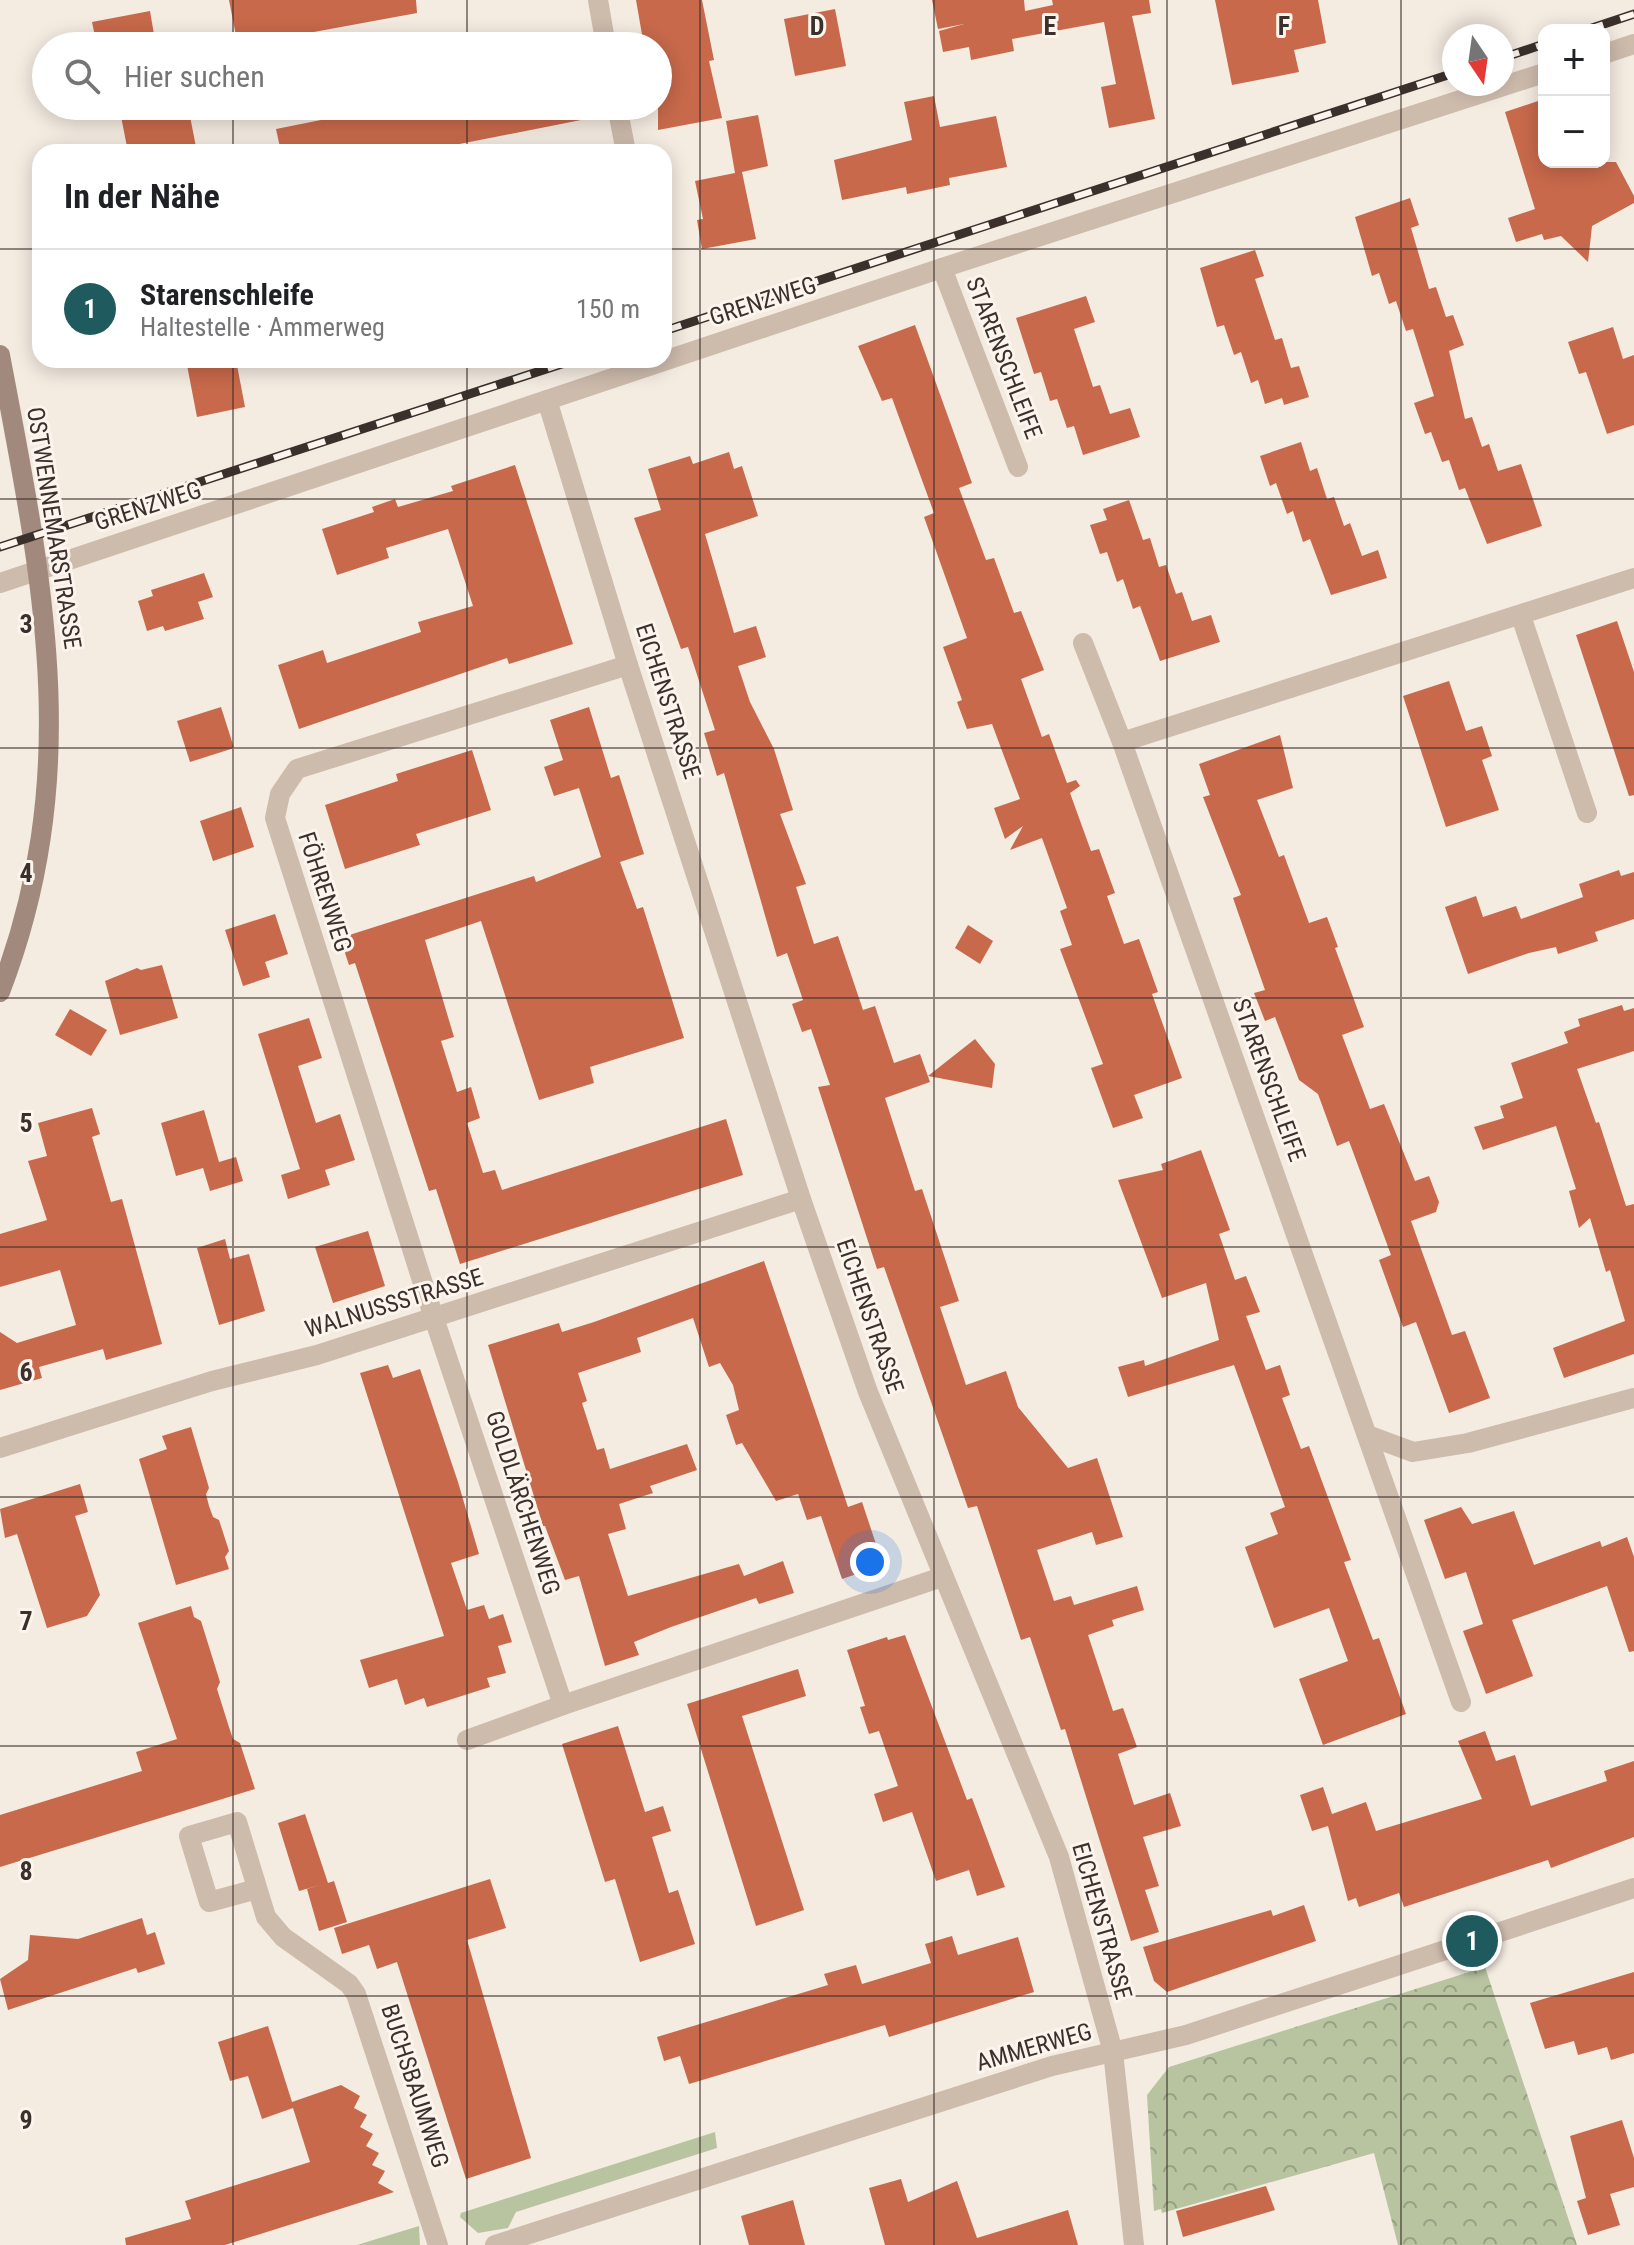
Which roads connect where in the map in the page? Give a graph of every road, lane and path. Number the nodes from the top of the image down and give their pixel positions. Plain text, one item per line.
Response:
1 (598, 0) edge
2 (604, 32) edge
3 (1634, 44) edge
4 (1610, 52) edge
5 (1538, 75) edge
6 (620, 120) edge
7 (624, 144) edge
8 (942, 268) junction
9 (0, 355) edge
10 (672, 358) edge
11 (643, 368) edge
12 (547, 400) junction
13 (1018, 467) dead end
14 (40, 569) junction
15 (1634, 578) edge
16 (0, 583) edge
17 (1521, 616) junction
18 (1083, 643) dead end
19 (628, 665) junction
20 (1122, 742) junction
21 (1587, 813) dead end
22 (0, 992) edge
23 (801, 1199) junction
24 (434, 1318) junction
25 (1634, 1398) edge
26 (1367, 1435) junction
27 (0, 1448) edge
28 (942, 1577) junction
29 (1461, 1702) dead end
30 (563, 1705) junction
31 (467, 1740) dead end
32 (1634, 1888) edge
33 (257, 1889) dead end
34 (1113, 2052) junction
35 (438, 2245) edge
36 (495, 2245) edge
37 (1134, 2245) edge

1 - 2 street
3 - 4 street
5 - 8 street, GRENZWEG
6 - 7 street
8 - 10 street, GRENZWEG
8 - 13 street, STARENSCHLEIFE
9 - 14 street, OSTWENNEMARSTRASSE
11 - 12 street, GRENZWEG
12 - 14 street, GRENZWEG
12 - 19 street, EICHENSTRASSE
14 - 16 street, GRENZWEG
14 - 22 street, OSTWENNEMARSTRASSE
15 - 17 street
17 - 20 street
17 - 21 street
18 - 20 street, STARENSCHLEIFE
19 - 23 street, EICHENSTRASSE
19 - 24 street, FÖHRENWEG
20 - 26 street, STARENSCHLEIFE
23 - 24 street, WALNUSSSTRASSE
23 - 28 street, EICHENSTRASSE
24 - 27 street, WALNUSSSTRASSE
24 - 30 street, GOLDLÄRCHENWEG
25 - 26 street
26 - 29 street, STARENSCHLEIFE
28 - 30 street
28 - 34 street, EICHENSTRASSE
30 - 31 street
32 - 34 street, AMMERWEG
33 - 35 street, BUCHSBAUMWEG
34 - 36 street, AMMERWEG
34 - 37 street, EICHENSTRASSE

